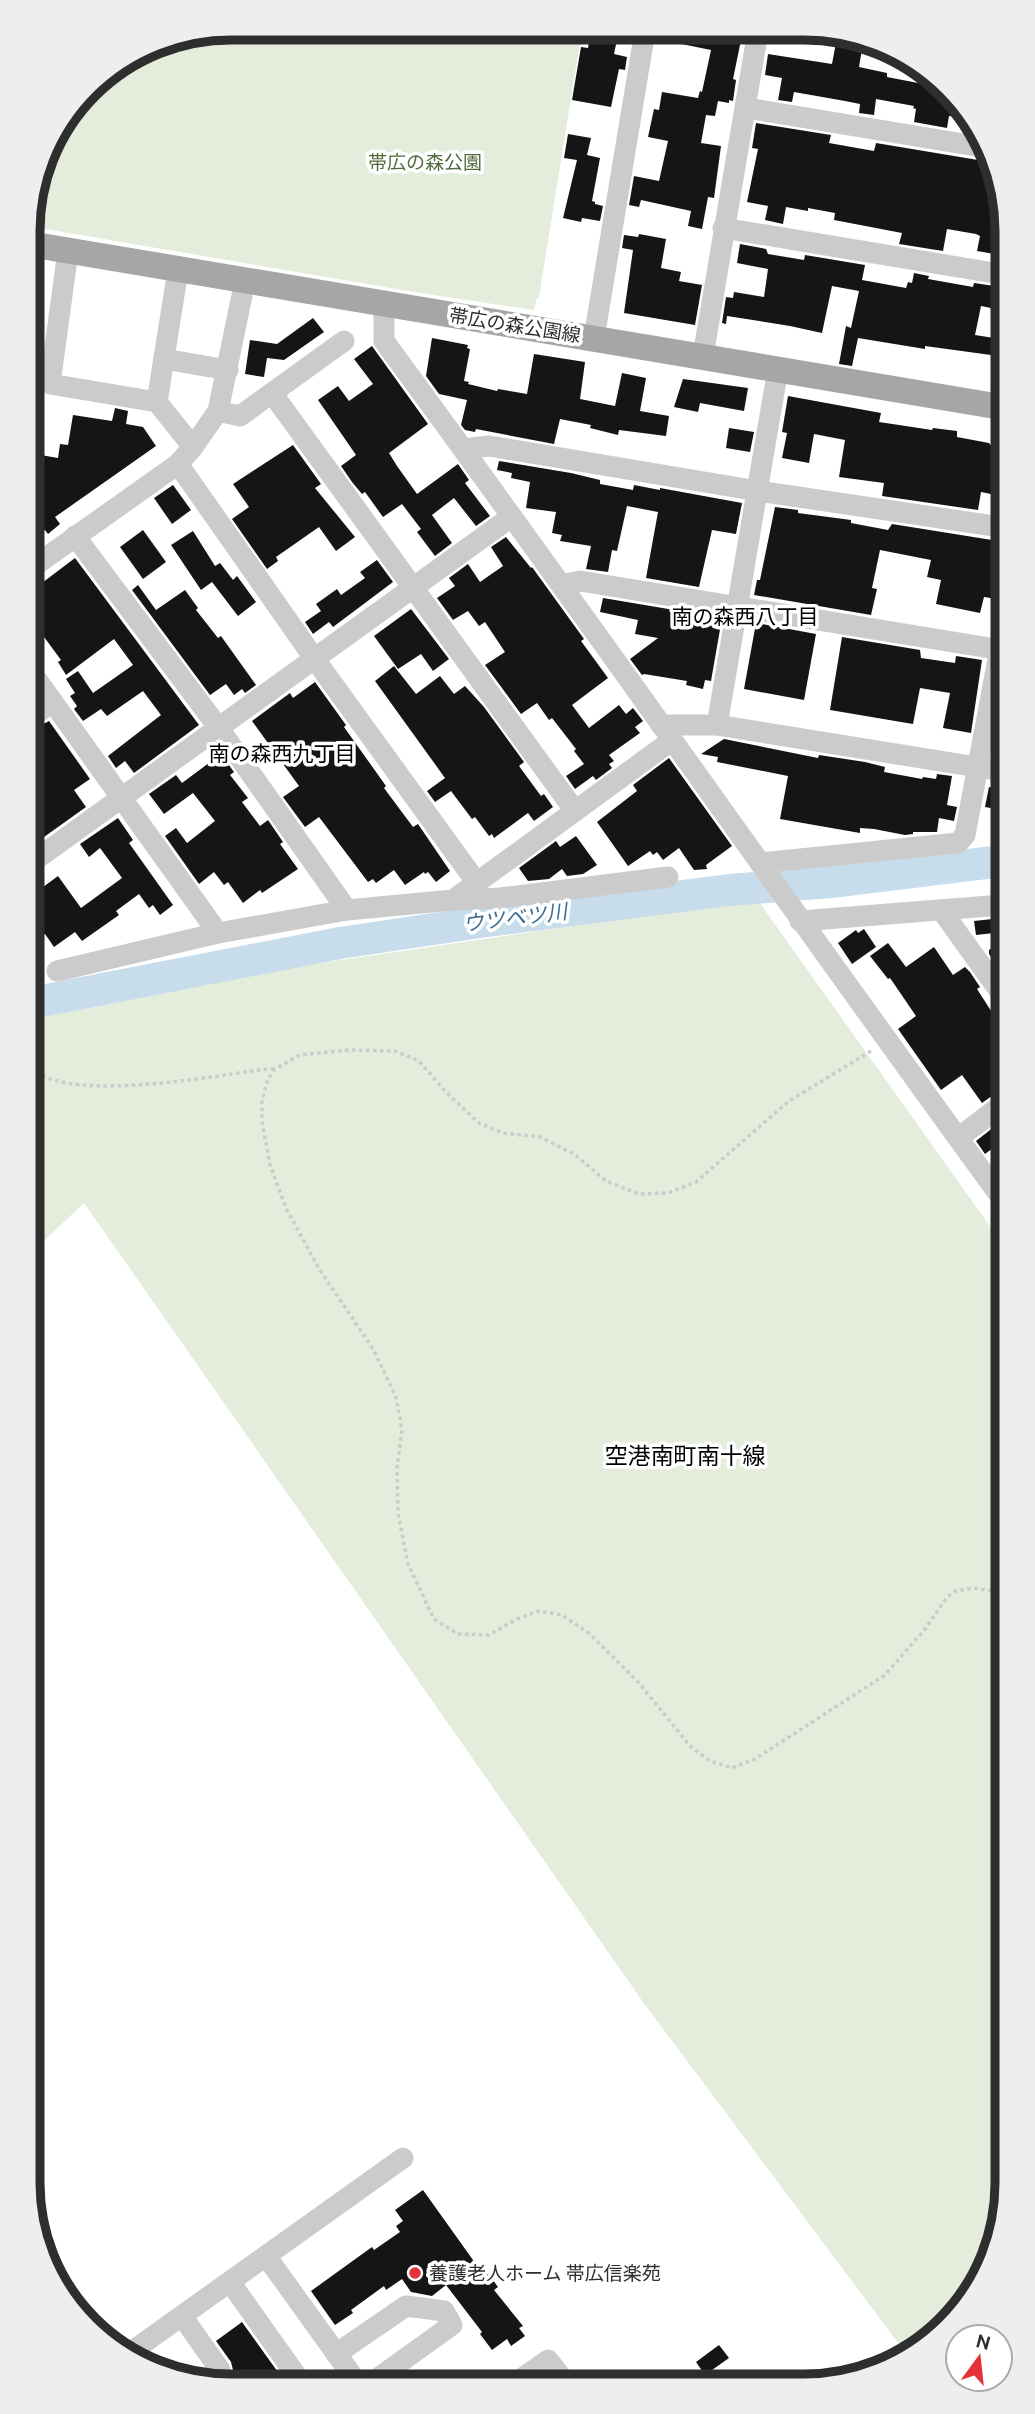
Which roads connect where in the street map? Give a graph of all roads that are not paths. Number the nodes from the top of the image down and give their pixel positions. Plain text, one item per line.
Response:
1 (644, 40) edge
2 (757, 40) edge
3 (746, 108) junction
4 (974, 146) edge
5 (723, 228) junction
6 (41, 246) edge
7 (68, 251) junction
8 (178, 270) junction
9 (995, 273) edge
10 (245, 281) junction
11 (384, 304) junction
12 (594, 338) junction
13 (344, 341) dead end
14 (703, 356) junction
15 (164, 359) junction
16 (778, 369) junction
17 (228, 370) junction
18 (272, 393) junction
19 (157, 402) junction
20 (995, 406) edge
21 (218, 411) junction
22 (193, 447) junction
23 (464, 449) junction
24 (178, 464) junction
25 (758, 491) junction
26 (511, 517) junction
27 (995, 526) edge
28 (75, 536) junction
29 (41, 561) edge
30 (562, 585) junction
31 (413, 589) junction
32 (739, 607) junction
33 (995, 645) edge
34 (314, 658) junction
35 (995, 677) edge
36 (41, 685) edge
37 (53, 702) junction
38 (41, 711) edge
39 (717, 725) junction
40 (218, 727) junction
41 (666, 733) junction
42 (977, 767) junction
43 (995, 770) edge
44 (122, 796) junction
45 (575, 811) junction
46 (41, 855) edge
47 (763, 866) junction
48 (668, 877) dead end
49 (477, 883) junction
50 (453, 900) junction
51 (995, 906) edge
52 (347, 910) junction
53 (942, 911) junction
54 (795, 912) junction
55 (219, 933) junction
56 (57, 971) dead end
57 (995, 984) edge
58 (995, 1110) edge
59 (958, 1138) junction
60 (995, 1188) edge
61 (403, 2158) dead end
62 (266, 2256) junction
63 (230, 2282) junction
64 (182, 2316) junction
65 (136, 2348) edge
66 (336, 2354) junction
67 (217, 2373) edge
68 (295, 2374) edge
69 (351, 2374) edge
70 (384, 2374) edge
71 (528, 2374) edge
72 (559, 2374) edge

1 - 12 street
2 - 3 street
3 - 4 street
3 - 5 street
5 - 9 street
5 - 14 street
6 - 7 main road, 帯広の森公園線
7 - 8 main road, 帯広の森公園線
7 - 19 street
8 - 10 main road, 帯広の森公園線
8 - 15 street
10 - 11 main road, 帯広の森公園線
10 - 17 street
11 - 12 main road, 帯広の森公園線
11 - 23 street
12 - 14 main road, 帯広の森公園線
13 - 18 street
14 - 16 main road, 帯広の森公園線
15 - 17 street
15 - 19 street
16 - 20 main road, 帯広の森公園線
16 - 25 street
17 - 21 street
18 - 21 street
18 - 31 street
19 - 22 street
21 - 22 street
22 - 24 street
23 - 25 street
23 - 26 street
24 - 28 street
24 - 34 street
25 - 27 street
25 - 32 street
26 - 30 street
26 - 31 street
28 - 29 street
28 - 40 street
30 - 32 street
30 - 41 street
31 - 34 street
31 - 45 street
32 - 33 street
32 - 39 street
34 - 40 street
34 - 49 street
35 - 42 street
36 - 37 street
37 - 38 street
37 - 44 street
39 - 41 street
39 - 42 street
40 - 44 street
40 - 52 street
41 - 45 street
41 - 47 street
42 - 43 street
42 - 47 street
44 - 46 street
44 - 55 street
45 - 49 street
47 - 54 street
48 - 50 street
49 - 50 street
50 - 52 street
51 - 53 street
52 - 55 street
53 - 54 street
53 - 57 street
54 - 59 street
55 - 56 street
58 - 59 street
59 - 60 street
61 - 62 street
62 - 63 street
62 - 66 street
63 - 64 street
63 - 68 street
64 - 65 street
64 - 67 street
66 - 69 street
66 - 70 street
71 - 72 street

